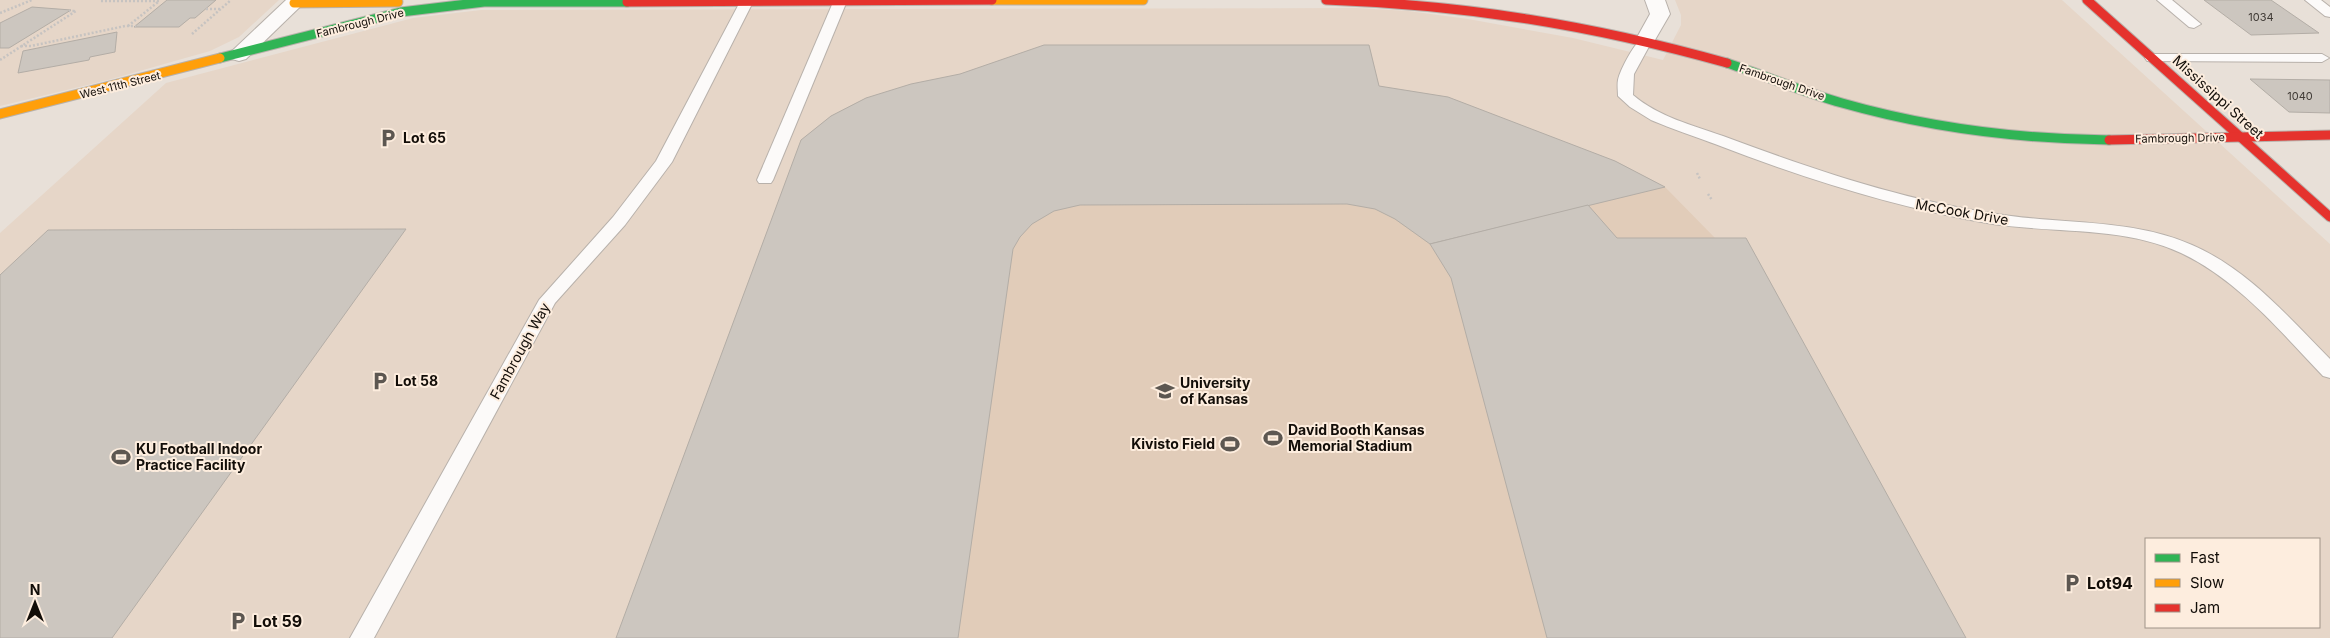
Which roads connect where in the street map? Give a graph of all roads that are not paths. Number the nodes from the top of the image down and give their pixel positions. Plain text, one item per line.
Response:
1 (982, 0) edge
2 (1143, 0) edge
3 (1326, 0) edge
4 (1655, 0) edge
5 (2087, 0) edge
6 (2164, 0) edge
7 (2312, 0) edge
8 (536, 1) edge
9 (746, 1) edge
10 (840, 1) edge
11 (296, 2) edge
12 (484, 2) junction
13 (1413, 2) edge
14 (2330, 13) edge
15 (2194, 24) dead end
16 (1645, 41) junction
17 (239, 55) junction
18 (2152, 58) junction
19 (2322, 58) dead end
20 (0, 114) edge
21 (2330, 134) edge
22 (2240, 137) junction
23 (765, 180) dead end
24 (2330, 217) edge
25 (2330, 371) edge
26 (362, 638) edge

1 - 2 street, Fambrough Drive
1 - 10 street, Fambrough Drive
3 - 13 street, Fambrough Drive
4 - 16 street
5 - 18 street, Mississippi Street
6 - 15 lane
7 - 14 lane
8 - 9 street, Fambrough Drive
8 - 12 street, Fambrough Drive
9 - 10 street, Fambrough Drive
9 - 26 lane, Fambrough Way
10 - 23 lane
11 - 12 street
11 - 17 street
12 - 17 street, Fambrough Drive
13 - 16 street, Fambrough Drive
16 - 22 street, Fambrough Drive
16 - 25 lane, McCook Drive
17 - 20 street, West 11th Street
18 - 19 lane
18 - 22 street, Mississippi Street
21 - 22 street
22 - 24 street, Mississippi Street

